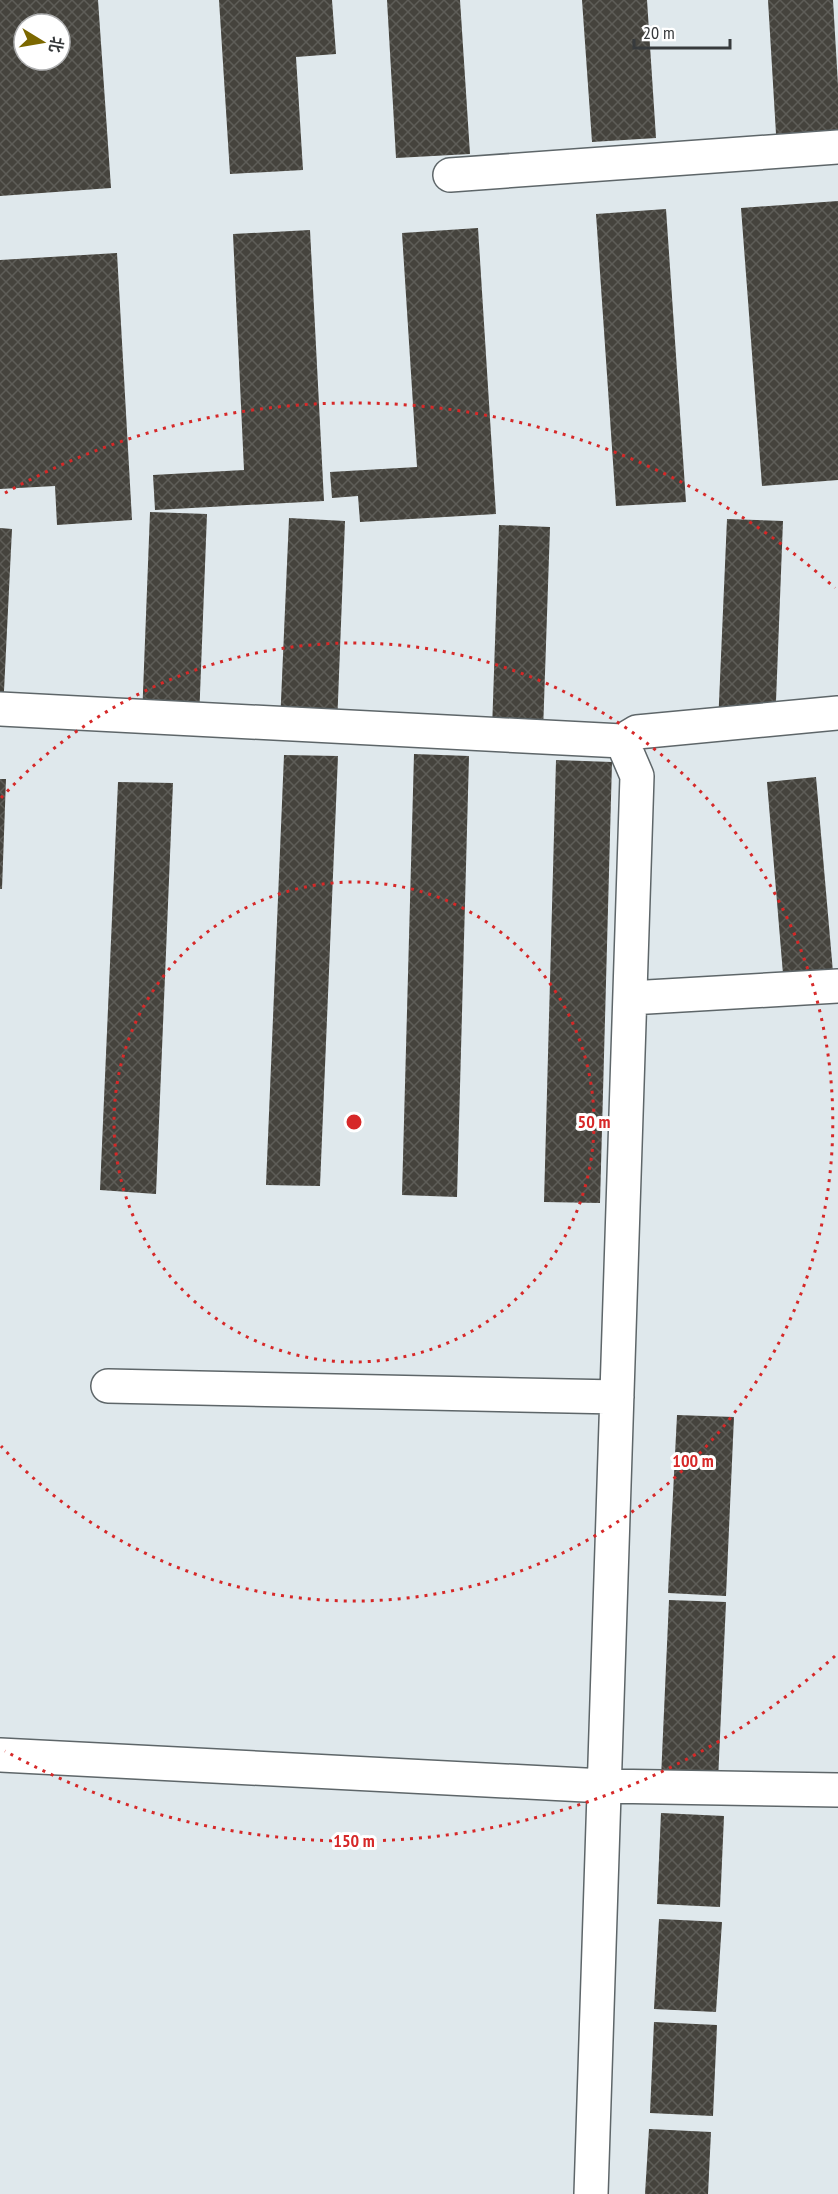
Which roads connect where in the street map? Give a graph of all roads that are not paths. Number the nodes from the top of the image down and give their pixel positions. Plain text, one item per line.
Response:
1 (838, 147) edge
2 (450, 175) dead end
3 (0, 709) edge
4 (838, 713) edge
5 (622, 741) junction
6 (838, 986) edge
7 (630, 998) junction
8 (108, 1386) dead end
9 (617, 1397) junction
10 (0, 1755) edge
11 (604, 1786) junction
12 (838, 1790) edge
13 (591, 2194) edge

1 - 2 street
3 - 5 street
4 - 5 street
5 - 7 street
6 - 7 street
7 - 9 street
8 - 9 street
9 - 11 street
10 - 11 street
11 - 12 street
11 - 13 street

